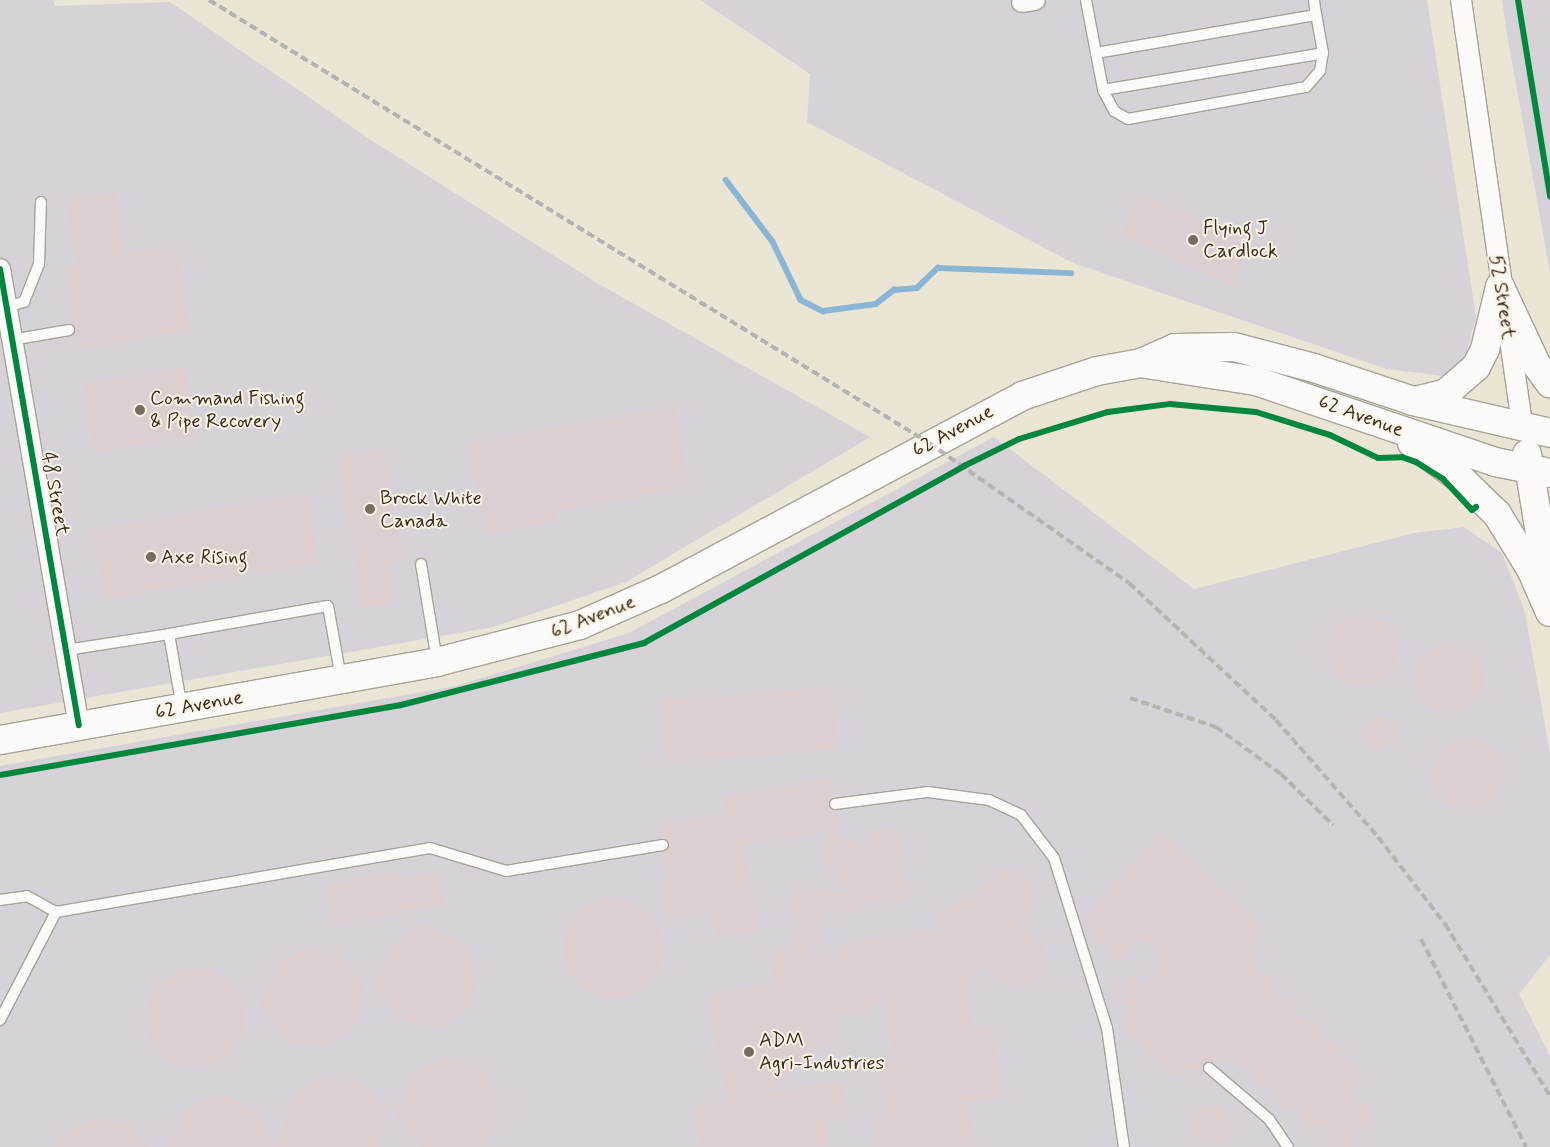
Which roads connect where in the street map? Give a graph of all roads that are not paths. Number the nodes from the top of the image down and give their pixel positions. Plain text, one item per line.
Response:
1 (1086, 0) edge
2 (1314, 0) edge
3 (1461, 0) edge
4 (1316, 15) junction
5 (1096, 53) junction
6 (1323, 53) junction
7 (1103, 90) junction
8 (41, 202) dead end
9 (0, 269) edge
10 (1500, 287) junction
11 (6, 307) junction
12 (69, 330) dead end
13 (11, 340) junction
14 (1141, 363) junction
15 (1550, 383) edge
16 (1412, 401) junction
17 (1393, 428) junction
18 (1537, 431) edge
19 (1540, 471) edge
20 (421, 564) dead end
21 (1550, 593) edge
22 (1550, 612) edge
23 (169, 634) junction
24 (66, 650) junction
25 (437, 662) junction
26 (342, 679) junction
27 (182, 708) junction
28 (79, 725) junction
29 (0, 740) edge
30 (835, 804) dead end
31 (663, 845) dead end
32 (0, 900) edge
33 (56, 912) junction
34 (0, 1020) edge
35 (1209, 1068) dead end
36 (1124, 1147) edge
37 (1288, 1147) edge

1 - 5 lane
2 - 4 lane
3 - 10 street, 52 Street
4 - 5 lane
4 - 6 lane
5 - 7 lane
6 - 7 lane
6 - 7 lane
8 - 11 lane
9 - 11 street, 48 Street
10 - 15 main road
10 - 16 main road
10 - 18 street, 52 Street
11 - 13 street, 48 Street
12 - 13 lane
13 - 24 street, 48 Street
14 - 16 main road, 62 Avenue
14 - 17 main road, 62 Avenue
14 - 25 main road, 62 Avenue
16 - 18 main road, 62 Avenue
17 - 19 main road, 62 Avenue
17 - 22 main road
18 - 19 main road, 52 Street
19 - 21 main road, 52 Street
20 - 25 lane
23 - 24 lane
23 - 26 lane
23 - 27 lane
24 - 28 street, 48 Street
25 - 26 main road, 62 Avenue
26 - 27 main road, 62 Avenue
27 - 28 main road, 62 Avenue
28 - 29 main road, 62 Avenue
30 - 36 lane
31 - 33 lane
32 - 33 lane
33 - 34 lane
35 - 37 lane

